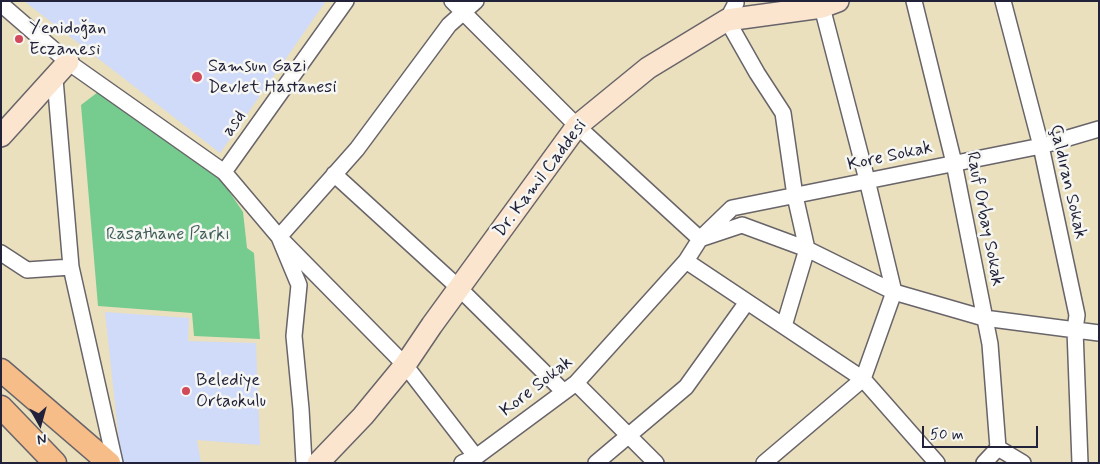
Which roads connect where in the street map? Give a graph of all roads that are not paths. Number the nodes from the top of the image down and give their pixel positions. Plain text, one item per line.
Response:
1 (346, 1) edge
2 (452, 1) edge
3 (476, 1) edge
4 (914, 1) edge
5 (1003, 1) edge
6 (1, 4) edge
7 (830, 4) edge
8 (731, 11) edge
9 (464, 12) junction
10 (61, 71) junction
11 (576, 126) junction
12 (1099, 129) edge
13 (1, 136) edge
14 (1041, 146) junction
15 (954, 163) junction
16 (224, 172) junction
17 (334, 174) junction
18 (868, 180) junction
19 (795, 196) junction
20 (279, 237) junction
21 (700, 239) junction
22 (807, 249) junction
23 (1, 253) edge
24 (686, 261) junction
25 (71, 267) junction
26 (459, 288) junction
27 (894, 292) junction
28 (747, 302) junction
29 (984, 318) junction
30 (784, 326) junction
31 (1075, 330) junction
32 (1099, 333) edge
33 (405, 365) junction
34 (1, 370) edge
35 (863, 379) junction
36 (570, 388) junction
37 (1, 407) edge
38 (629, 435) junction
39 (998, 448) junction
40 (476, 457) junction
41 (55, 463) edge
42 (109, 463) edge
43 (116, 463) edge
44 (304, 463) edge
45 (318, 463) edge
46 (462, 463) edge
47 (596, 463) edge
48 (656, 463) edge
49 (764, 463) edge
50 (937, 463) edge
51 (984, 463) edge
52 (1023, 463) edge
53 (1080, 463) edge

1 - 16 street, asd
2 - 9 street
3 - 9 street
4 - 15 street, Rauf Orbay Sokak
5 - 14 street, Çaldıran Sokak
6 - 10 street
7 - 8 main road, Dr. Kamil Caddesi
7 - 18 street
8 - 11 main road, Dr. Kamil Caddesi
8 - 19 street
9 - 11 street
9 - 17 street
10 - 13 main road
10 - 16 street
10 - 25 street
11 - 21 street
11 - 26 main road, Dr. Kamil Caddesi
12 - 14 street, Kore Sokak
14 - 15 street, Kore Sokak
14 - 31 street, Çaldıran Sokak
15 - 18 street, Kore Sokak
15 - 29 street, Rauf Orbay Sokak
16 - 20 street
17 - 20 street
17 - 26 street
18 - 19 street, Kore Sokak
18 - 27 street
19 - 21 street, Kore Sokak
19 - 22 street
20 - 33 street
20 - 44 street
21 - 22 street
21 - 24 street, Kore Sokak
22 - 27 street
22 - 30 street
23 - 25 street
24 - 28 street
24 - 36 street, Kore Sokak
25 - 43 street
26 - 33 main road, Dr. Kamil Caddesi
26 - 36 street
27 - 29 street
27 - 35 street
28 - 30 street
28 - 38 street
29 - 31 street
29 - 39 street, Rauf Orbay Sokak
30 - 35 street
31 - 32 street
31 - 53 street, Çaldıran Sokak
33 - 40 street
33 - 45 main road, Dr. Kamil Caddesi
34 - 42 main road
35 - 49 street
35 - 50 street
36 - 38 street
36 - 40 street, Kore Sokak
37 - 41 main road
38 - 47 street
38 - 48 street
39 - 51 street
39 - 52 street
40 - 46 street, Kore Sokak

